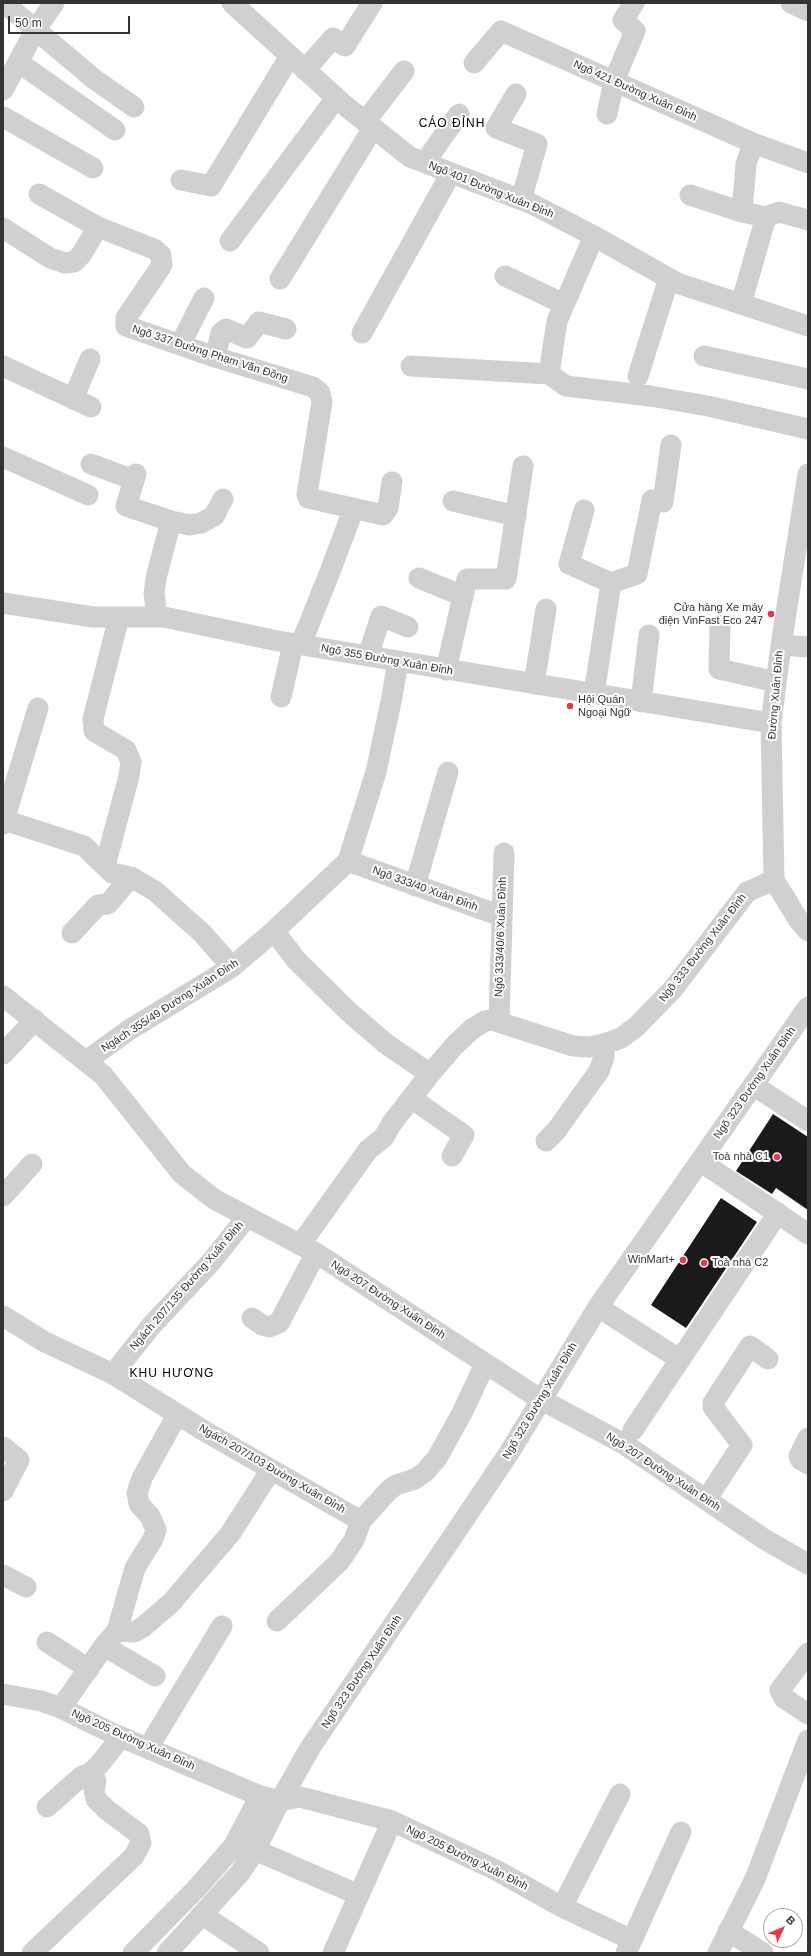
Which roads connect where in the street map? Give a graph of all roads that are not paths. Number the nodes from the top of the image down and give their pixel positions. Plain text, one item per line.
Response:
1 (4, 3) edge
2 (54, 3) edge
3 (232, 3) edge
4 (372, 3) edge
5 (634, 3) edge
6 (791, 3) edge
7 (808, 11) edge
8 (36, 29) junction
9 (290, 56) junction
10 (18, 62) junction
11 (474, 63) dead end
12 (306, 70) junction
13 (404, 70) dead end
14 (614, 82) junction
15 (3, 90) edge
16 (516, 94) dead end
17 (336, 98) junction
18 (134, 107) dead end
19 (459, 114) dead end
20 (607, 114) dead end
21 (3, 117) edge
22 (369, 125) junction
23 (114, 130) dead end
24 (753, 143) junction
25 (425, 162) junction
26 (808, 163) edge
27 (93, 168) dead end
28 (452, 173) junction
29 (181, 180) dead end
30 (39, 194) dead end
31 (690, 195) dead end
32 (520, 200) junction
33 (742, 212) junction
34 (766, 217) junction
35 (808, 220) edge
36 (98, 227) junction
37 (3, 228) edge
38 (594, 236) junction
39 (230, 241) dead end
40 (505, 276) dead end
41 (669, 278) junction
42 (280, 279) dead end
43 (204, 298) dead end
44 (564, 304) junction
45 (741, 304) junction
46 (808, 326) edge
47 (286, 329) dead end
48 (362, 333) dead end
49 (180, 345) junction
50 (704, 356) dead end
51 (215, 357) junction
52 (90, 359) dead end
53 (3, 366) edge
54 (411, 366) dead end
55 (550, 374) junction
56 (638, 376) dead end
57 (808, 379) edge
58 (808, 429) edge
59 (671, 446) dead end
60 (3, 457) edge
61 (91, 464) dead end
62 (523, 466) dead end
63 (808, 474) edge
64 (392, 482) dead end
65 (88, 495) dead end
66 (223, 499) dead end
67 (453, 501) dead end
68 (354, 508) junction
69 (584, 510) dead end
70 (516, 516) junction
71 (171, 521) junction
72 (419, 578) dead end
73 (611, 582) junction
74 (463, 596) junction
75 (3, 603) edge
76 (546, 609) dead end
77 (119, 617) junction
78 (157, 617) junction
79 (720, 625) dead end
80 (408, 627) dead end
81 (649, 635) dead end
82 (296, 644) junction
83 (781, 645) junction
84 (808, 647) edge
85 (368, 656) junction
86 (398, 661) junction
87 (446, 670) junction
88 (776, 682) junction
89 (534, 684) junction
90 (594, 694) junction
91 (281, 697) dead end
92 (641, 702) junction
93 (38, 708) dead end
94 (771, 723) junction
95 (448, 772) dead end
96 (4, 822) edge
97 (504, 853) dead end
98 (348, 861) junction
99 (105, 866) junction
100 (131, 877) junction
101 (774, 880) junction
102 (415, 886) junction
103 (501, 916) junction
104 (805, 922) edge
105 (274, 931) junction
106 (72, 933) dead end
107 (232, 967) junction
108 (3, 996) edge
109 (808, 1007) edge
110 (35, 1020) junction
111 (499, 1022) junction
112 (604, 1044) junction
113 (3, 1054) edge
114 (86, 1061) junction
115 (430, 1074) junction
116 (754, 1085) junction
117 (411, 1098) junction
118 (808, 1121) edge
119 (546, 1141) dead end
120 (452, 1156) dead end
121 (700, 1161) junction
122 (32, 1164) dead end
123 (3, 1196) edge
124 (778, 1214) junction
125 (247, 1217) junction
126 (808, 1234) edge
127 (308, 1249) junction
128 (598, 1307) junction
129 (3, 1316) edge
130 (252, 1318) dead end
131 (679, 1359) junction
132 (768, 1359) dead end
133 (485, 1364) junction
134 (113, 1374) junction
135 (540, 1399) junction
136 (177, 1415) junction
137 (633, 1430) dead end
138 (808, 1438) edge
139 (3, 1446) edge
140 (808, 1464) edge
141 (271, 1470) junction
142 (3, 1491) edge
143 (706, 1500) junction
144 (361, 1521) junction
145 (807, 1561) edge
146 (3, 1575) edge
147 (26, 1587) dead end
148 (277, 1621) dead end
149 (222, 1626) dead end
150 (110, 1638) junction
151 (47, 1642) dead end
152 (808, 1653) edge
153 (88, 1669) junction
154 (155, 1676) dead end
155 (3, 1694) edge
156 (61, 1708) junction
157 (808, 1714) edge
158 (121, 1737) junction
159 (808, 1740) edge
160 (148, 1748) junction
161 (88, 1774) junction
162 (620, 1794) dead end
163 (260, 1796) junction
164 (280, 1801) junction
165 (47, 1807) dead end
166 (392, 1821) junction
167 (681, 1832) dead end
168 (255, 1850) junction
169 (359, 1895) junction
170 (562, 1907) junction
171 (203, 1915) junction
172 (728, 1931) junction
173 (629, 1946) edge
174 (138, 1951) edge
175 (32, 1953) edge
176 (167, 1953) edge
177 (259, 1953) edge
178 (333, 1953) edge
179 (718, 1953) edge
180 (763, 1953) edge

1 - 8 street
2 - 8 street
3 - 9 street, Ngõ 401 Đường Xuân Đỉnh
4 - 12 street
5 - 14 street
6 - 7 street
8 - 10 street
8 - 18 street
9 - 12 street, Ngõ 401 Đường Xuân Đỉnh
9 - 29 street
10 - 15 street
10 - 23 street
11 - 14 street, Ngõ 421 Đường Xuân Đỉnh
12 - 17 street, Ngõ 401 Đường Xuân Đỉnh
13 - 22 street
14 - 20 street
14 - 24 street, Ngõ 421 Đường Xuân Đỉnh
16 - 32 street
17 - 22 street, Ngõ 401 Đường Xuân Đỉnh
17 - 39 street
19 - 25 street
21 - 27 street
22 - 25 street, Ngõ 401 Đường Xuân Đỉnh
22 - 42 street
24 - 26 street, Ngõ 421 Đường Xuân Đỉnh
24 - 33 street
25 - 28 street, Ngõ 401 Đường Xuân Đỉnh
28 - 32 street, Ngõ 401 Đường Xuân Đỉnh
28 - 48 street
30 - 36 street
31 - 33 street
32 - 38 street, Ngõ 401 Đường Xuân Đỉnh
33 - 34 street
34 - 35 street
34 - 45 street
36 - 37 street
36 - 49 street, Ngõ 337 Đường Phạm Văn Đồng
38 - 41 street, Ngõ 401 Đường Xuân Đỉnh
38 - 44 street
40 - 44 street
41 - 45 street, Ngõ 401 Đường Xuân Đỉnh
41 - 56 street
43 - 49 street
44 - 55 street
45 - 46 street, Ngõ 401 Đường Xuân Đỉnh
47 - 51 street
49 - 51 street, Ngõ 337 Đường Phạm Văn Đồng
50 - 57 street
51 - 68 street, Ngõ 337 Đường Phạm Văn Đồng
52 - 53 street
54 - 55 street
55 - 58 street
59 - 73 street
60 - 65 street
61 - 71 street
62 - 70 street
63 - 83 street, Đường Xuân Đỉnh
64 - 68 street, Ngõ 337 Đường Phạm Văn Đồng
66 - 71 street
67 - 70 street
68 - 82 street
69 - 73 street
70 - 74 street
71 - 78 street
72 - 74 street
73 - 90 street
74 - 87 street
75 - 77 street, Ngõ 355 Đường Xuân Đỉnh
76 - 89 street
77 - 78 street, Ngõ 355 Đường Xuân Đỉnh
77 - 99 street
78 - 82 street, Ngõ 355 Đường Xuân Đỉnh
79 - 88 street
80 - 85 street
81 - 92 street
82 - 85 street, Ngõ 355 Đường Xuân Đỉnh
82 - 91 street
83 - 84 street
83 - 88 street, Đường Xuân Đỉnh
85 - 86 street, Ngõ 355 Đường Xuân Đỉnh
86 - 87 street, Ngõ 355 Đường Xuân Đỉnh
86 - 98 street, Ngách 355/49 Đường Xuân Đỉnh
87 - 89 street, Ngõ 355 Đường Xuân Đỉnh
88 - 94 street, Đường Xuân Đỉnh
89 - 90 street, Ngõ 355 Đường Xuân Đỉnh
90 - 92 street, Ngõ 355 Đường Xuân Đỉnh
92 - 94 street, Ngõ 355 Đường Xuân Đỉnh
93 - 96 street
94 - 101 street, Đường Xuân Đỉnh
95 - 102 street
96 - 99 street
97 - 103 street, Ngõ 333/40/6 Xuân Đỉnh
98 - 102 street, Ngõ 333/40 Xuân Đỉnh
98 - 105 street, Ngách 355/49 Đường Xuân Đỉnh
99 - 100 street
100 - 106 street
100 - 107 street
101 - 104 street
101 - 112 street, Ngõ 333 Đường Xuân Đỉnh
102 - 103 street, Ngõ 333/40 Xuân Đỉnh
103 - 111 street, Ngõ 333/40/6 Xuân Đỉnh
105 - 107 street, Ngách 355/49 Đường Xuân Đỉnh
105 - 115 street
107 - 114 street, Ngách 355/49 Đường Xuân Đỉnh
108 - 110 street, Ngõ 207 Đường Xuân Đỉnh
109 - 116 street, Ngõ 323 Đường Xuân Đỉnh
110 - 113 street
110 - 114 street, Ngõ 207 Đường Xuân Đỉnh
111 - 112 street, Ngõ 333 Đường Xuân Đỉnh
111 - 115 street, Ngõ 333 Đường Xuân Đỉnh
112 - 119 street
114 - 125 street, Ngõ 207 Đường Xuân Đỉnh
115 - 117 street, Ngõ 333 Đường Xuân Đỉnh
116 - 118 street
116 - 121 street, Ngõ 323 Đường Xuân Đỉnh
117 - 120 street
117 - 127 street, Ngõ 333 Đường Xuân Đỉnh
121 - 124 street
121 - 128 street, Ngõ 323 Đường Xuân Đỉnh
122 - 123 street
124 - 126 street
124 - 131 street
125 - 127 street, Ngõ 207 Đường Xuân Đỉnh
125 - 134 street, Ngách 207/135 Đường Xuân Đỉnh
127 - 130 street, Ngõ 333 Đường Xuân Đỉnh
127 - 133 street, Ngõ 207 Đường Xuân Đỉnh
128 - 131 street
128 - 135 street, Ngõ 323 Đường Xuân Đỉnh
129 - 134 street, Ngách 207/103 Đường Xuân Đỉnh
131 - 137 street
132 - 143 street
133 - 135 street, Ngõ 207 Đường Xuân Đỉnh
133 - 144 street
134 - 136 street, Ngách 207/103 Đường Xuân Đỉnh
135 - 143 street, Ngõ 207 Đường Xuân Đỉnh
135 - 164 street, Ngõ 323 Đường Xuân Đỉnh
136 - 141 street, Ngách 207/103 Đường Xuân Đỉnh
136 - 150 street
138 - 140 street
139 - 142 street
141 - 144 street, Ngách 207/103 Đường Xuân Đỉnh
141 - 150 street
143 - 145 street, Ngõ 207 Đường Xuân Đỉnh
144 - 148 street
146 - 147 street
149 - 160 street
150 - 153 street
150 - 154 street
151 - 153 street
152 - 157 street
153 - 156 street
155 - 156 street, Ngõ 205 Đường Xuân Đỉnh
156 - 158 street, Ngõ 205 Đường Xuân Đỉnh
158 - 160 street, Ngõ 205 Đường Xuân Đỉnh
158 - 161 street
159 - 172 street
160 - 163 street, Ngõ 205 Đường Xuân Đỉnh
161 - 165 street
161 - 175 street
162 - 170 street
163 - 164 street
163 - 174 street
164 - 166 street, Ngõ 205 Đường Xuân Đỉnh
164 - 168 street, Ngõ 323 Đường Xuân Đỉnh
166 - 169 street
166 - 170 street, Ngõ 205 Đường Xuân Đỉnh
167 - 173 street
168 - 169 street
168 - 171 street, Ngõ 323 Đường Xuân Đỉnh
169 - 178 street
170 - 173 street, Ngõ 205 Đường Xuân Đỉnh
171 - 176 street, Ngõ 323 Đường Xuân Đỉnh
171 - 177 street
172 - 179 street
172 - 180 street

